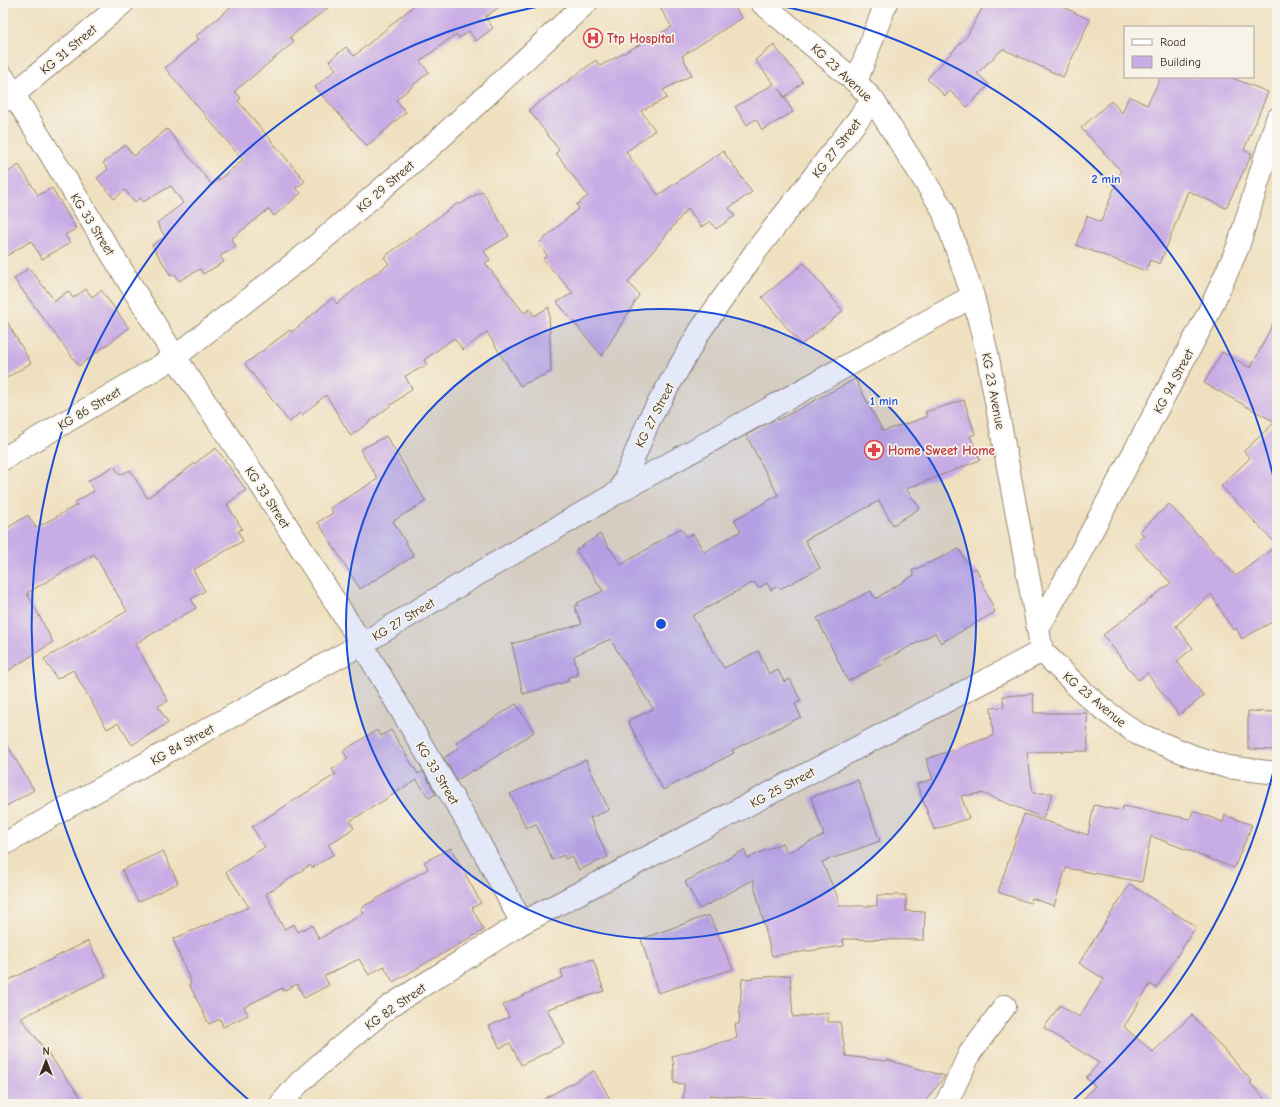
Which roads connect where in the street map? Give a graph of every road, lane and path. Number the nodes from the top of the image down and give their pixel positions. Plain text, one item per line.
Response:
1 (123, 3) edge
2 (586, 3) edge
3 (762, 3) edge
4 (886, 3) edge
5 (856, 82) junction
6 (6, 91) edge
7 (873, 100) junction
8 (1277, 119) edge
9 (974, 296) junction
10 (175, 357) junction
11 (3, 459) edge
12 (620, 491) junction
13 (1038, 629) junction
14 (362, 644) junction
15 (1042, 651) junction
16 (1277, 772) edge
17 (3, 845) edge
18 (522, 923) junction
19 (1005, 1006) dead end
20 (281, 1104) edge
21 (946, 1104) edge

1 - 6 street, KG 31 Street
2 - 10 street, KG 29 Street
3 - 5 street, KG 23 Avenue
4 - 5 street
5 - 7 street, KG 23 Avenue
6 - 10 street, KG 33 Street
7 - 9 street, KG 23 Avenue
7 - 12 street, KG 27 Street
8 - 13 street, KG 94 Street
9 - 12 street
9 - 13 street, KG 23 Avenue
10 - 11 street, KG 86 Street
10 - 14 street, KG 33 Street
12 - 14 street, KG 27 Street
13 - 15 street, KG 23 Avenue
14 - 17 street, KG 84 Street
14 - 18 street, KG 33 Street
15 - 16 street, KG 23 Avenue
15 - 18 street, KG 25 Street
18 - 20 street, KG 82 Street
19 - 21 street

